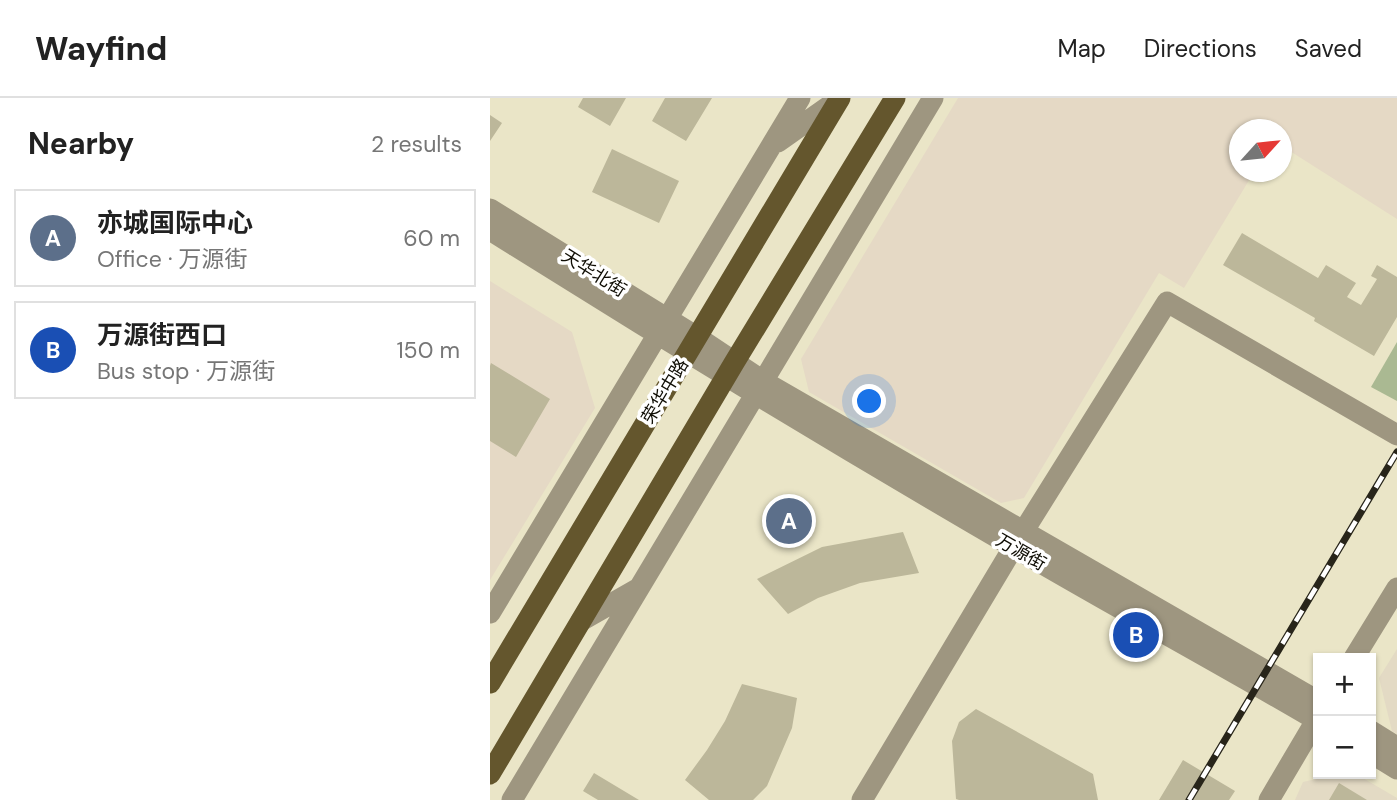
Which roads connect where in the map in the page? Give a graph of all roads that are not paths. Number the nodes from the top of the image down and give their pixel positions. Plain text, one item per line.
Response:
1 (800, 98) edge
2 (840, 98) edge
3 (895, 98) edge
4 (933, 98) edge
5 (770, 148) junction
6 (490, 209) edge
7 (490, 230) edge
8 (662, 326) junction
9 (692, 345) junction
10 (730, 370) junction
11 (759, 388) junction
12 (1397, 435) edge
13 (1019, 539) junction
14 (639, 588) junction
15 (1397, 588) edge
16 (490, 613) edge
17 (581, 621) junction
18 (1357, 653) edge
19 (490, 683) edge
20 (1313, 712) edge
21 (1317, 716) edge
22 (1376, 734) edge
23 (1397, 747) edge
24 (1376, 756) edge
25 (1397, 769) edge
26 (490, 774) edge
27 (512, 800) edge
28 (862, 800) edge
29 (1269, 800) edge

1 - 5 street
2 - 5 street
2 - 9 main road, 荣华中路
3 - 10 main road
4 - 11 street
5 - 8 street
6 - 8 street, 天华北街
7 - 8 street, 天华北街
8 - 9 street, 天华北街
8 - 16 street
9 - 10 street, 天华北街
9 - 19 main road, 荣华中路
10 - 11 street, 万源街
10 - 17 main road
11 - 13 street, 万源街
11 - 14 street
12 - 13 street
13 - 20 street, 万源街
13 - 28 street
14 - 17 street
14 - 27 street
15 - 18 street
17 - 26 main road
21 - 29 street
22 - 23 street
24 - 25 street

